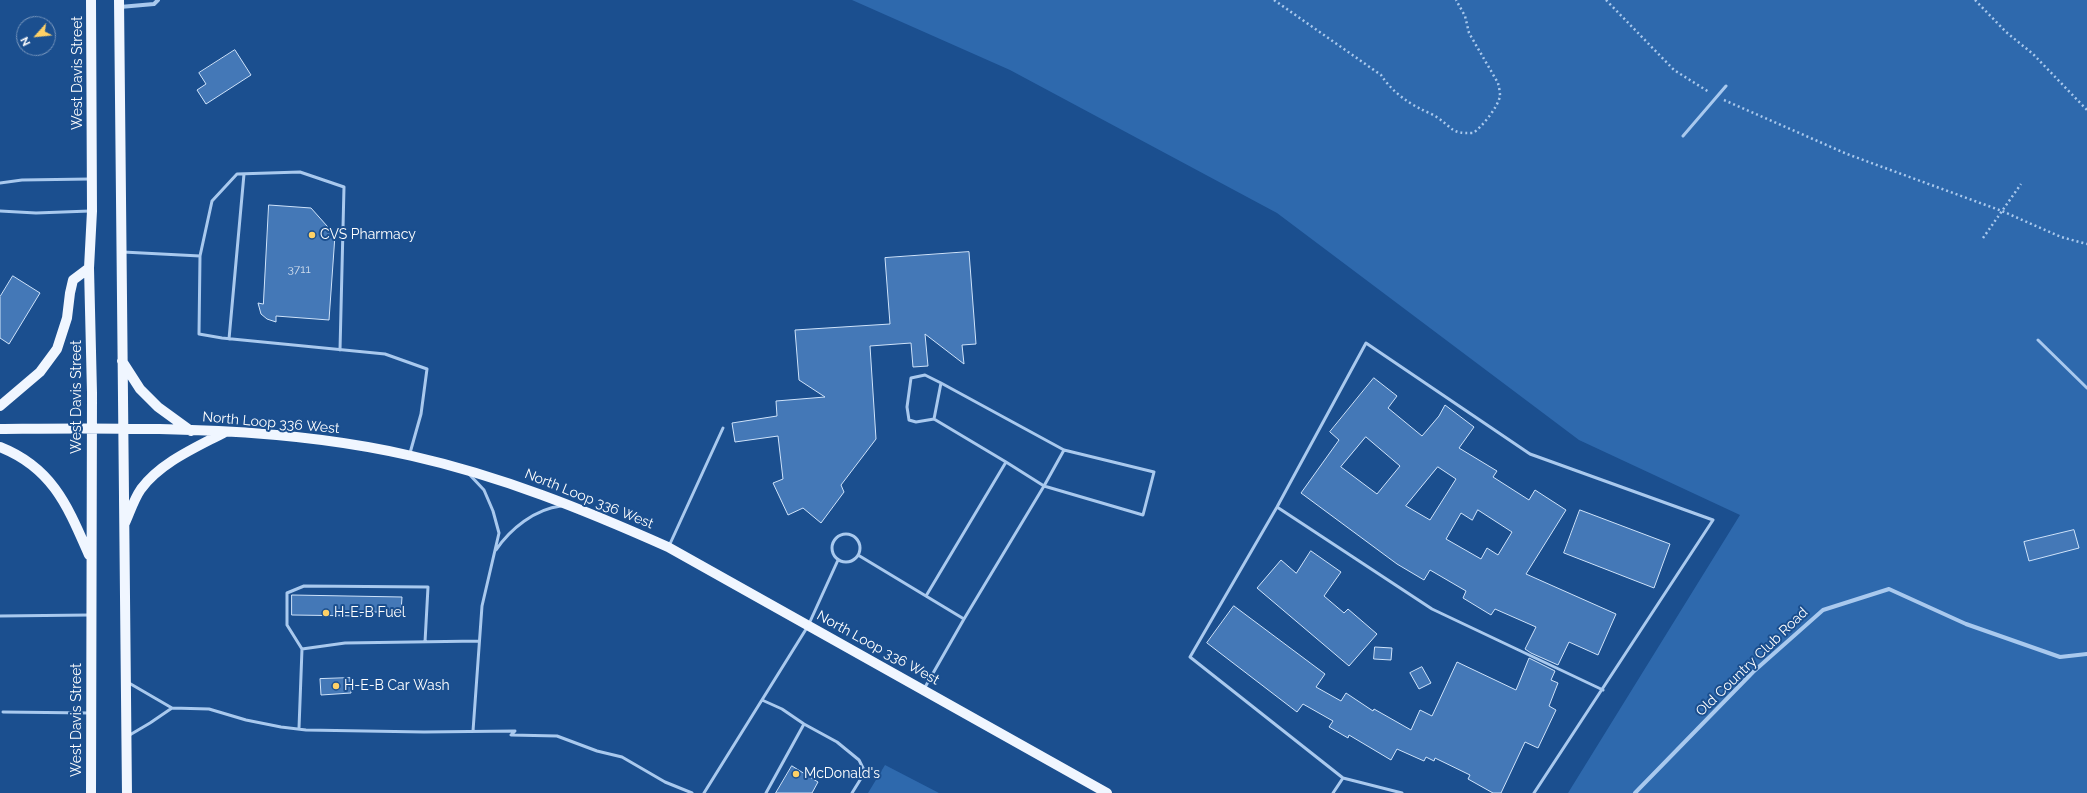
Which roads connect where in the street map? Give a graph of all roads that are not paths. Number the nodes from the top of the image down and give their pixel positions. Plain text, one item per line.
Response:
1 (91, 0) edge
2 (158, 0) edge
3 (119, 3) edge
4 (1726, 86) dead end
5 (1683, 136) dead end
6 (244, 174) junction
7 (92, 178) junction
8 (0, 183) edge
9 (92, 210) junction
10 (0, 211) edge
11 (121, 252) junction
12 (200, 256) junction
13 (89, 268) junction
14 (229, 339) junction
15 (2038, 340) dead end
16 (340, 350) junction
17 (122, 362) junction
18 (941, 383) junction
19 (2087, 388) edge
20 (0, 406) edge
21 (934, 419) junction
22 (723, 428) dead end
23 (0, 429) edge
24 (92, 429) junction
25 (123, 430) junction
26 (192, 431) junction
27 (226, 431) junction
28 (0, 446) edge
29 (1064, 450) junction
30 (409, 455) junction
31 (1006, 462) junction
32 (466, 470) junction
33 (1044, 486) junction
34 (570, 504) junction
35 (1277, 507) junction
36 (124, 525) junction
37 (668, 547) junction
38 (495, 551) junction
39 (858, 556) junction
40 (91, 559) junction
41 (838, 560) junction
42 (926, 596) junction
43 (91, 615) junction
44 (0, 616) edge
45 (964, 619) junction
46 (808, 626) junction
47 (479, 641) junction
48 (426, 642) junction
49 (302, 649) junction
50 (2087, 654) edge
51 (126, 681) junction
52 (923, 690) junction
53 (1603, 690) junction
54 (762, 700) junction
55 (172, 708) junction
56 (3, 712) dead end
57 (91, 713) junction
58 (804, 724) junction
59 (299, 728) junction
60 (474, 731) junction
61 (126, 736) junction
62 (1343, 778) junction
63 (91, 793) edge
64 (127, 793) edge
65 (692, 793) edge
66 (704, 793) edge
67 (766, 793) edge
68 (852, 793) edge
69 (1107, 793) edge
70 (1333, 793) edge
71 (1402, 793) edge
72 (1534, 793) edge
73 (1635, 793) edge

1 - 7 main road, West Davis Street
2 - 3 street
3 - 11 main road
4 - 5 lane
6 - 12 lane
6 - 14 lane
6 - 16 lane
7 - 8 lane
7 - 9 main road, West Davis Street
9 - 10 lane
9 - 13 main road, West Davis Street
11 - 12 lane
11 - 17 main road
12 - 14 lane
13 - 20 main road
13 - 24 main road, West Davis Street
14 - 16 lane
15 - 19 lane
16 - 30 lane
17 - 25 main road
17 - 26 main road
18 - 21 lane
18 - 21 lane
18 - 29 lane
21 - 31 lane
22 - 37 lane
23 - 24 main road, North Loop 336 West
24 - 25 main road, North Loop 336 West
24 - 40 main road, West Davis Street
25 - 26 main road, North Loop 336 West
25 - 36 main road
26 - 27 main road, North Loop 336 West
27 - 30 main road, North Loop 336 West
27 - 36 main road
28 - 40 main road
29 - 33 lane
29 - 33 lane
30 - 32 main road, North Loop 336 West
31 - 33 lane
31 - 42 lane
32 - 34 main road, North Loop 336 West
32 - 38 lane
33 - 45 lane
34 - 37 main road, North Loop 336 West
34 - 38 lane
35 - 53 lane
35 - 53 lane
35 - 62 lane
36 - 51 main road
37 - 46 main road, North Loop 336 West
38 - 47 lane
39 - 41 lane
39 - 41 lane
39 - 42 lane
40 - 43 main road, West Davis Street
41 - 46 lane
42 - 45 lane
43 - 44 lane
43 - 57 main road, West Davis Street
45 - 52 lane
46 - 52 main road, North Loop 336 West
46 - 54 lane
47 - 48 lane
47 - 60 lane
48 - 49 lane
48 - 49 lane
49 - 59 lane
50 - 73 street, Old Country Club Road
51 - 55 lane
51 - 61 main road
52 - 69 main road, North Loop 336 West
53 - 72 lane
54 - 58 lane
54 - 66 lane
55 - 59 lane
55 - 61 lane
56 - 57 lane
57 - 63 main road, West Davis Street
58 - 67 lane
58 - 68 lane
59 - 60 lane
60 - 65 lane
61 - 64 main road
62 - 70 lane
62 - 71 lane

